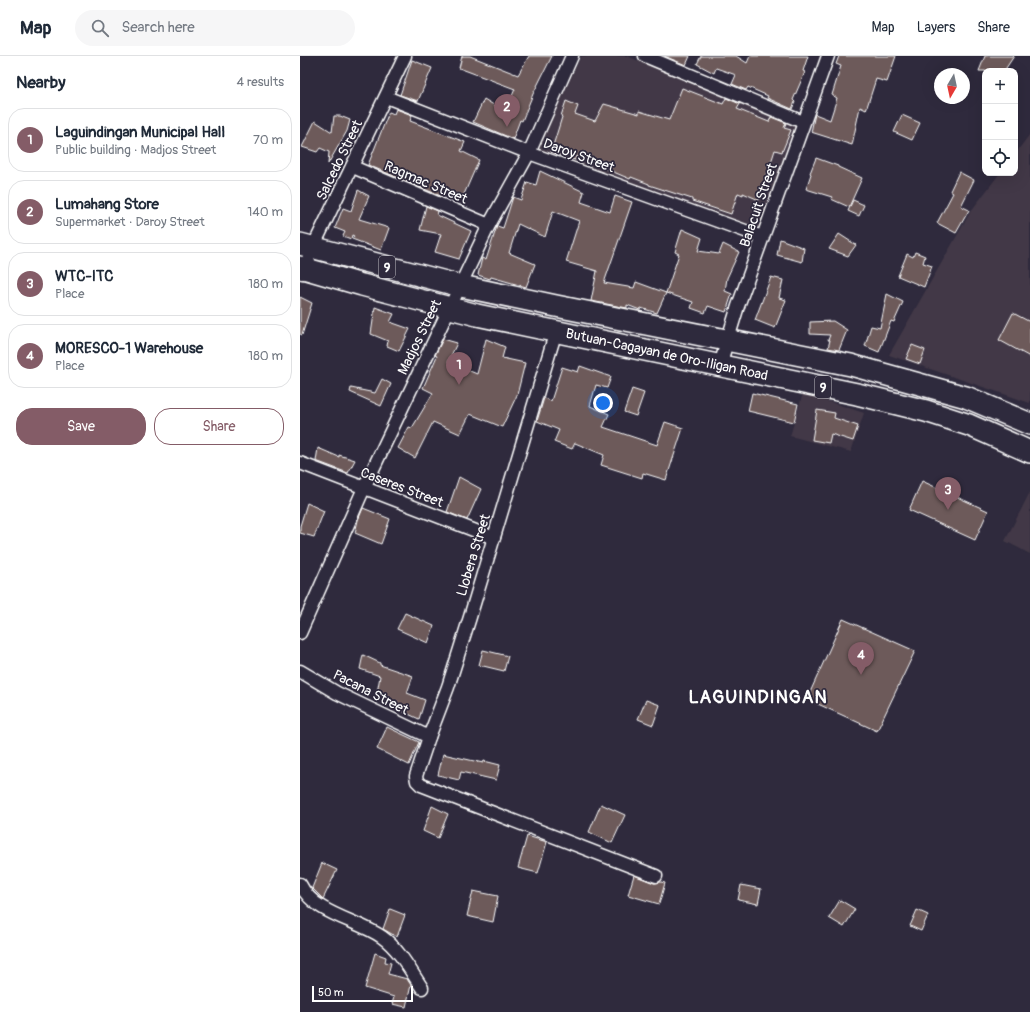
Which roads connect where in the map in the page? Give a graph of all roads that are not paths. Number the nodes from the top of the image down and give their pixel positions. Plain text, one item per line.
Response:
1 (405, 56) edge
2 (572, 56) edge
3 (645, 56) edge
4 (828, 56) edge
5 (386, 97) junction
6 (803, 122) junction
7 (529, 153) junction
8 (352, 167) junction
9 (489, 224) junction
10 (762, 237) junction
11 (307, 246) edge
12 (301, 271) edge
13 (461, 286) junction
14 (450, 308) junction
15 (556, 331) junction
16 (728, 341) junction
17 (720, 365) junction
18 (1030, 424) edge
19 (1030, 452) edge
20 (300, 463) edge
21 (364, 488) junction
22 (494, 538) junction
23 (300, 633) edge
24 (300, 672) edge
25 (429, 737) junction
26 (656, 876) dead end
27 (300, 884) edge
28 (422, 988) dead end

1 - 5 street, Salcedo Street
2 - 7 street, Madjos Street
3 - 6 street
4 - 6 street, Balacuit Street
5 - 7 street, Daroy Street
5 - 8 street, Salcedo Street
6 - 10 street, Balacuit Street
7 - 9 street, Madjos Street
7 - 10 street, Daroy Street
8 - 9 street, Ragmac Street
8 - 11 street, Salcedo Street
9 - 13 street, Madjos Street
10 - 16 street, Balacuit Street
11 - 12 street, Salcedo Street
11 - 13 highway, Butuan-Cagayan de Oro-Iligan Road / 9
12 - 14 highway, Butuan-Cagayan de Oro-Iligan Road / 9
13 - 14 street, Madjos Street
13 - 16 highway, Butuan-Cagayan de Oro-Iligan Road / 9
14 - 15 highway, Butuan-Cagayan de Oro-Iligan Road / 9
14 - 21 street, Madjos Street
15 - 17 highway, Butuan-Cagayan de Oro-Iligan Road / 9
15 - 22 street, Llobera Street
16 - 17 street, Balacuit Street
16 - 18 highway, Butuan-Cagayan de Oro-Iligan Road / 9
17 - 19 highway, Butuan-Cagayan de Oro-Iligan Road / 9
20 - 21 street, Caseres Street
21 - 22 street, Caseres Street
21 - 23 street, Madjos Street
22 - 25 street, Llobera Street
24 - 25 street, Pacana Street
25 - 26 street, Llobera Street
27 - 28 street

